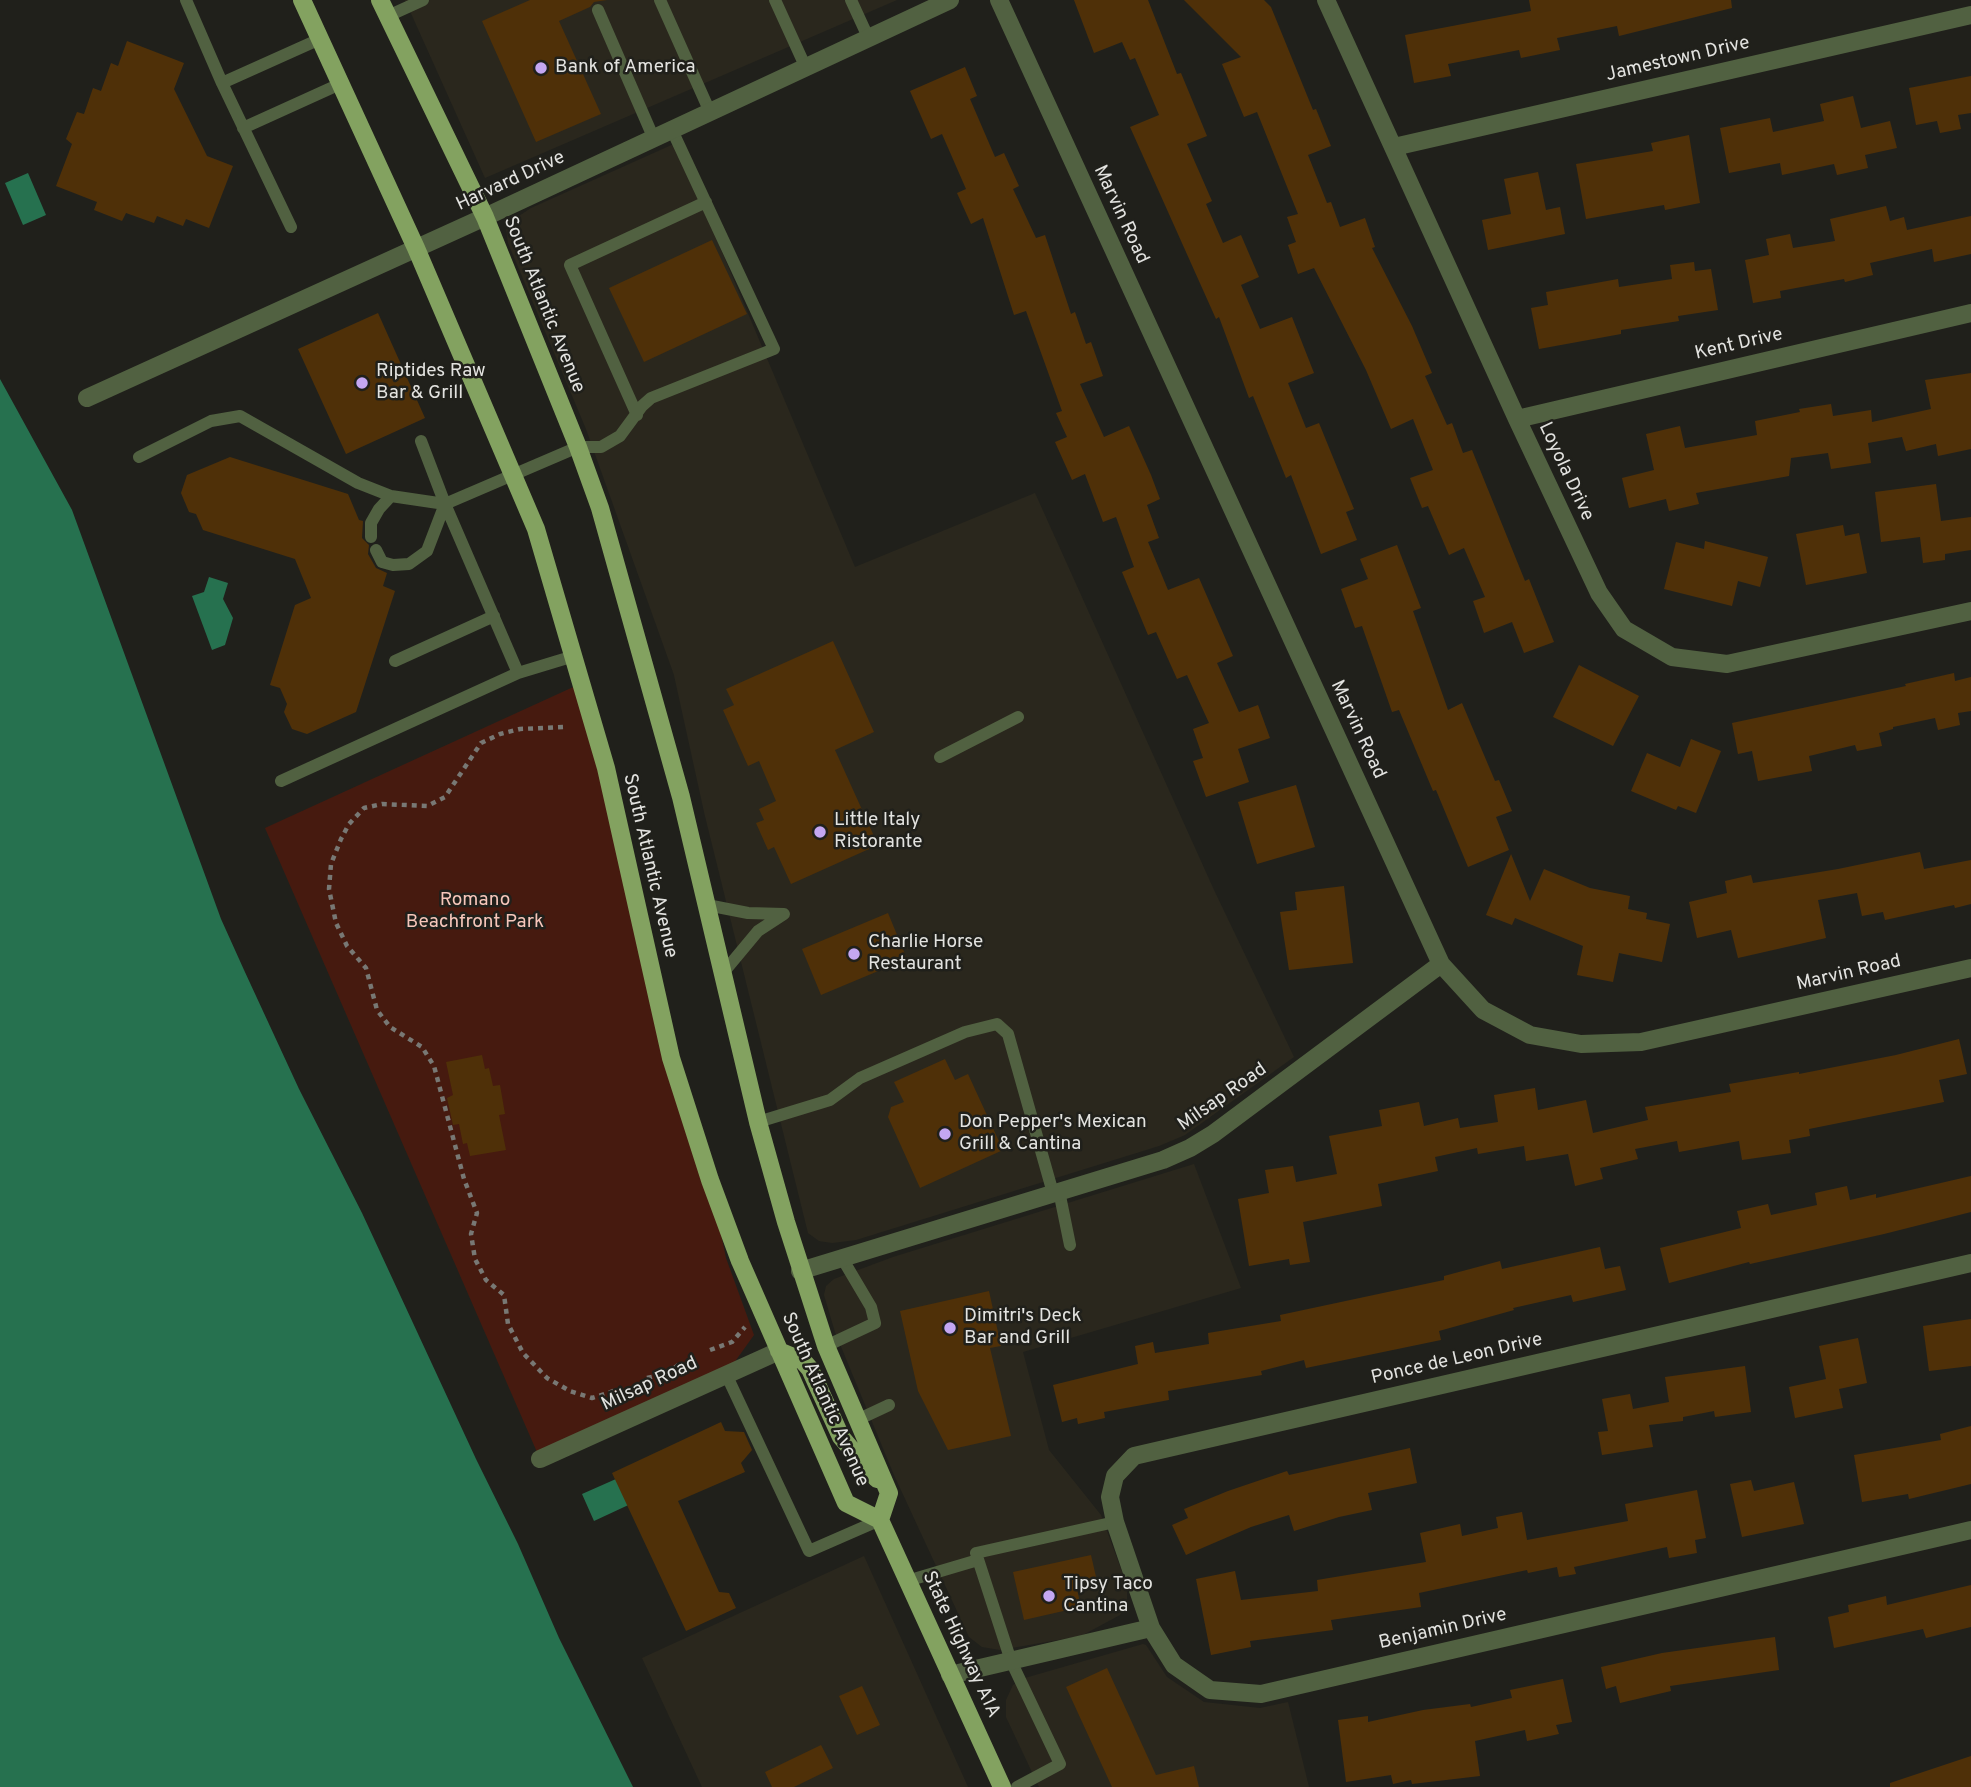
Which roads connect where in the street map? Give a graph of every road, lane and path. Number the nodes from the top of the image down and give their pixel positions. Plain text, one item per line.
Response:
1 (186, 0) edge
2 (302, 0) edge
3 (423, 0) edge
4 (660, 0) edge
5 (775, 0) edge
6 (851, 0) edge
7 (950, 0) edge
8 (999, 0) edge
9 (1326, 0) edge
10 (384, 8) edge
11 (598, 10) dead end
12 (1971, 15) edge
13 (868, 37) junction
14 (320, 40) junction
15 (806, 68) junction
16 (222, 83) junction
17 (340, 84) junction
18 (710, 113) junction
19 (243, 128) junction
20 (672, 130) junction
21 (654, 138) junction
22 (1394, 147) junction
23 (706, 202) junction
24 (485, 217) junction
25 (291, 227) dead end
26 (416, 248) junction
27 (1971, 313) edge
28 (87, 398) dead end
29 (636, 415) junction
30 (1517, 419) junction
31 (421, 442) dead end
32 (578, 446) junction
33 (139, 457) dead end
34 (513, 474) junction
35 (391, 496) junction
36 (445, 504) junction
37 (371, 537) dead end
38 (376, 550) dead end
39 (1971, 611) edge
40 (494, 616) junction
41 (574, 656) junction
42 (395, 661) dead end
43 (517, 673) junction
44 (1018, 717) dead end
45 (563, 727) dead end
46 (940, 757) dead end
47 (281, 782) dead end
48 (707, 905) junction
49 (1441, 964) junction
50 (1971, 968) edge
51 (723, 973) junction
52 (758, 1122) junction
53 (1056, 1192) junction
54 (1070, 1245) dead end
55 (842, 1258) junction
56 (1971, 1263) edge
57 (800, 1271) junction
58 (745, 1326) dead end
59 (826, 1346) junction
60 (710, 1350) dead end
61 (779, 1351) junction
62 (682, 1362) dead end
63 (726, 1374) junction
64 (648, 1378) dead end
65 (620, 1389) dead end
66 (889, 1405) dead end
67 (857, 1420) junction
68 (540, 1459) dead end
69 (889, 1493) junction
70 (880, 1520) junction
71 (1115, 1521) junction
72 (1971, 1530) edge
73 (978, 1560) junction
74 (907, 1581) junction
75 (1151, 1628) junction
76 (1011, 1661) junction
77 (950, 1675) junction
78 (1003, 1786) edge

1 - 16 lane
2 - 14 main road, South Atlantic Avenue
3 - 10 lane
4 - 18 lane
5 - 15 lane
6 - 13 lane
7 - 13 street, Harvard Drive
8 - 49 street, Marvin Road
9 - 22 street, Loyola Drive
10 - 24 main road, South Atlantic Avenue
11 - 21 lane
12 - 22 street, Jamestown Drive
13 - 15 street, Harvard Drive
14 - 16 lane
14 - 17 main road, South Atlantic Avenue
15 - 18 street, Harvard Drive
16 - 19 lane
17 - 19 lane
17 - 26 main road, South Atlantic Avenue
18 - 20 street, Harvard Drive
19 - 25 lane
20 - 21 street, Harvard Drive
20 - 23 lane
21 - 24 street, Harvard Drive
22 - 30 street, Loyola Drive
23 - 29 lane
23 - 29 lane
24 - 26 street, Harvard Drive
24 - 32 main road, South Atlantic Avenue
26 - 28 street, Harvard Drive
26 - 34 main road, South Atlantic Avenue
27 - 30 street, Kent Drive
29 - 32 lane
30 - 39 street, Loyola Drive
31 - 36 lane
32 - 34 lane
32 - 48 main road, South Atlantic Avenue
33 - 35 lane
34 - 36 lane
34 - 41 main road, South Atlantic Avenue
35 - 36 lane
35 - 37 lane
36 - 38 lane
36 - 40 lane
40 - 42 lane
40 - 43 lane
41 - 43 lane
41 - 61 main road, South Atlantic Avenue
43 - 47 lane
44 - 46 lane
45 - 65 path
48 - 51 main road, South Atlantic Avenue
48 - 51 lane
49 - 50 street, Marvin Road
49 - 53 street, Milsap Road
51 - 52 main road, South Atlantic Avenue
52 - 53 lane
52 - 57 main road, South Atlantic Avenue
53 - 54 lane
53 - 55 street, Milsap Road
55 - 57 street, Milsap Road
55 - 59 lane
56 - 71 street, Ponce de Leon Drive
57 - 59 main road, South Atlantic Avenue
58 - 60 path
59 - 67 main road, South Atlantic Avenue
61 - 63 street, Milsap Road
61 - 69 main road
61 - 70 main road, South Atlantic Avenue
62 - 64 path
63 - 68 street, Milsap Road
63 - 70 lane
66 - 67 lane
67 - 69 main road, South Atlantic Avenue
69 - 70 main road, South Atlantic Avenue
70 - 74 main road, State Highway A1A
71 - 73 lane
71 - 75 street, Ponce de Leon Drive
72 - 75 street, Benjamin Drive
73 - 74 lane
73 - 76 lane
74 - 77 main road, State Highway A1A
75 - 76 street
76 - 77 street
76 - 78 lane
77 - 78 main road, State Highway A1A

